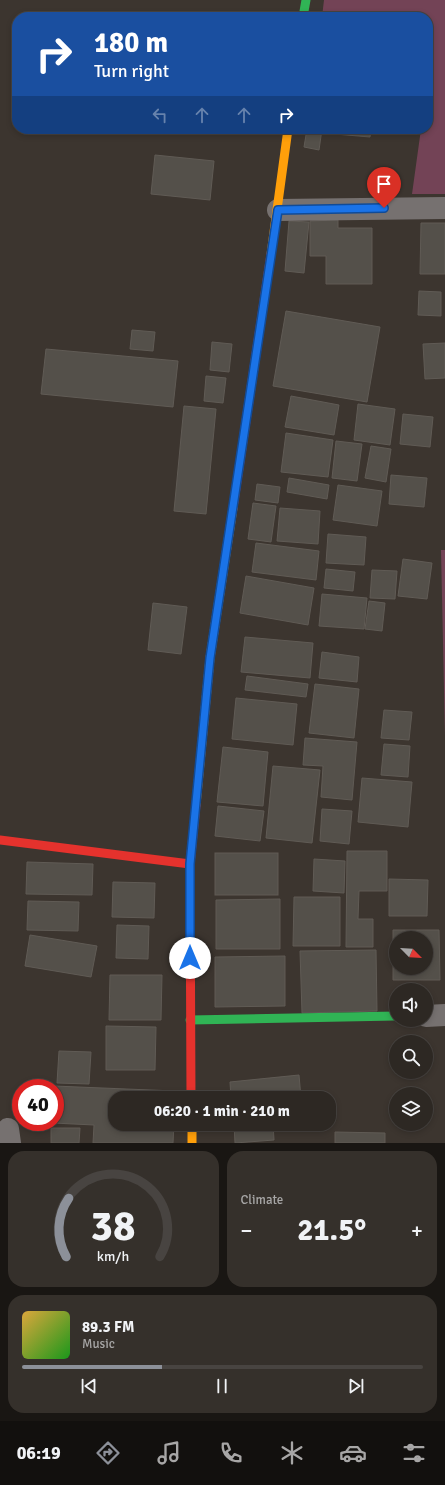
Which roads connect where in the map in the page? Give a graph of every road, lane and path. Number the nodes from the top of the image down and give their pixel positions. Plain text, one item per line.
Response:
1 (306, 0) edge
2 (304, 12) edge
3 (287, 134) edge
4 (445, 208) edge
5 (278, 210) junction
6 (0, 840) edge
7 (190, 864) junction
8 (445, 1015) edge
9 (389, 1016) edge
10 (433, 1016) edge
11 (190, 1020) junction
12 (191, 1091) edge
13 (192, 1131) edge
14 (192, 1143) edge

1 - 2 street
3 - 5 street
4 - 5 street
5 - 7 street
6 - 7 street
7 - 11 street
8 - 10 street
9 - 11 street
11 - 12 street
13 - 14 street

